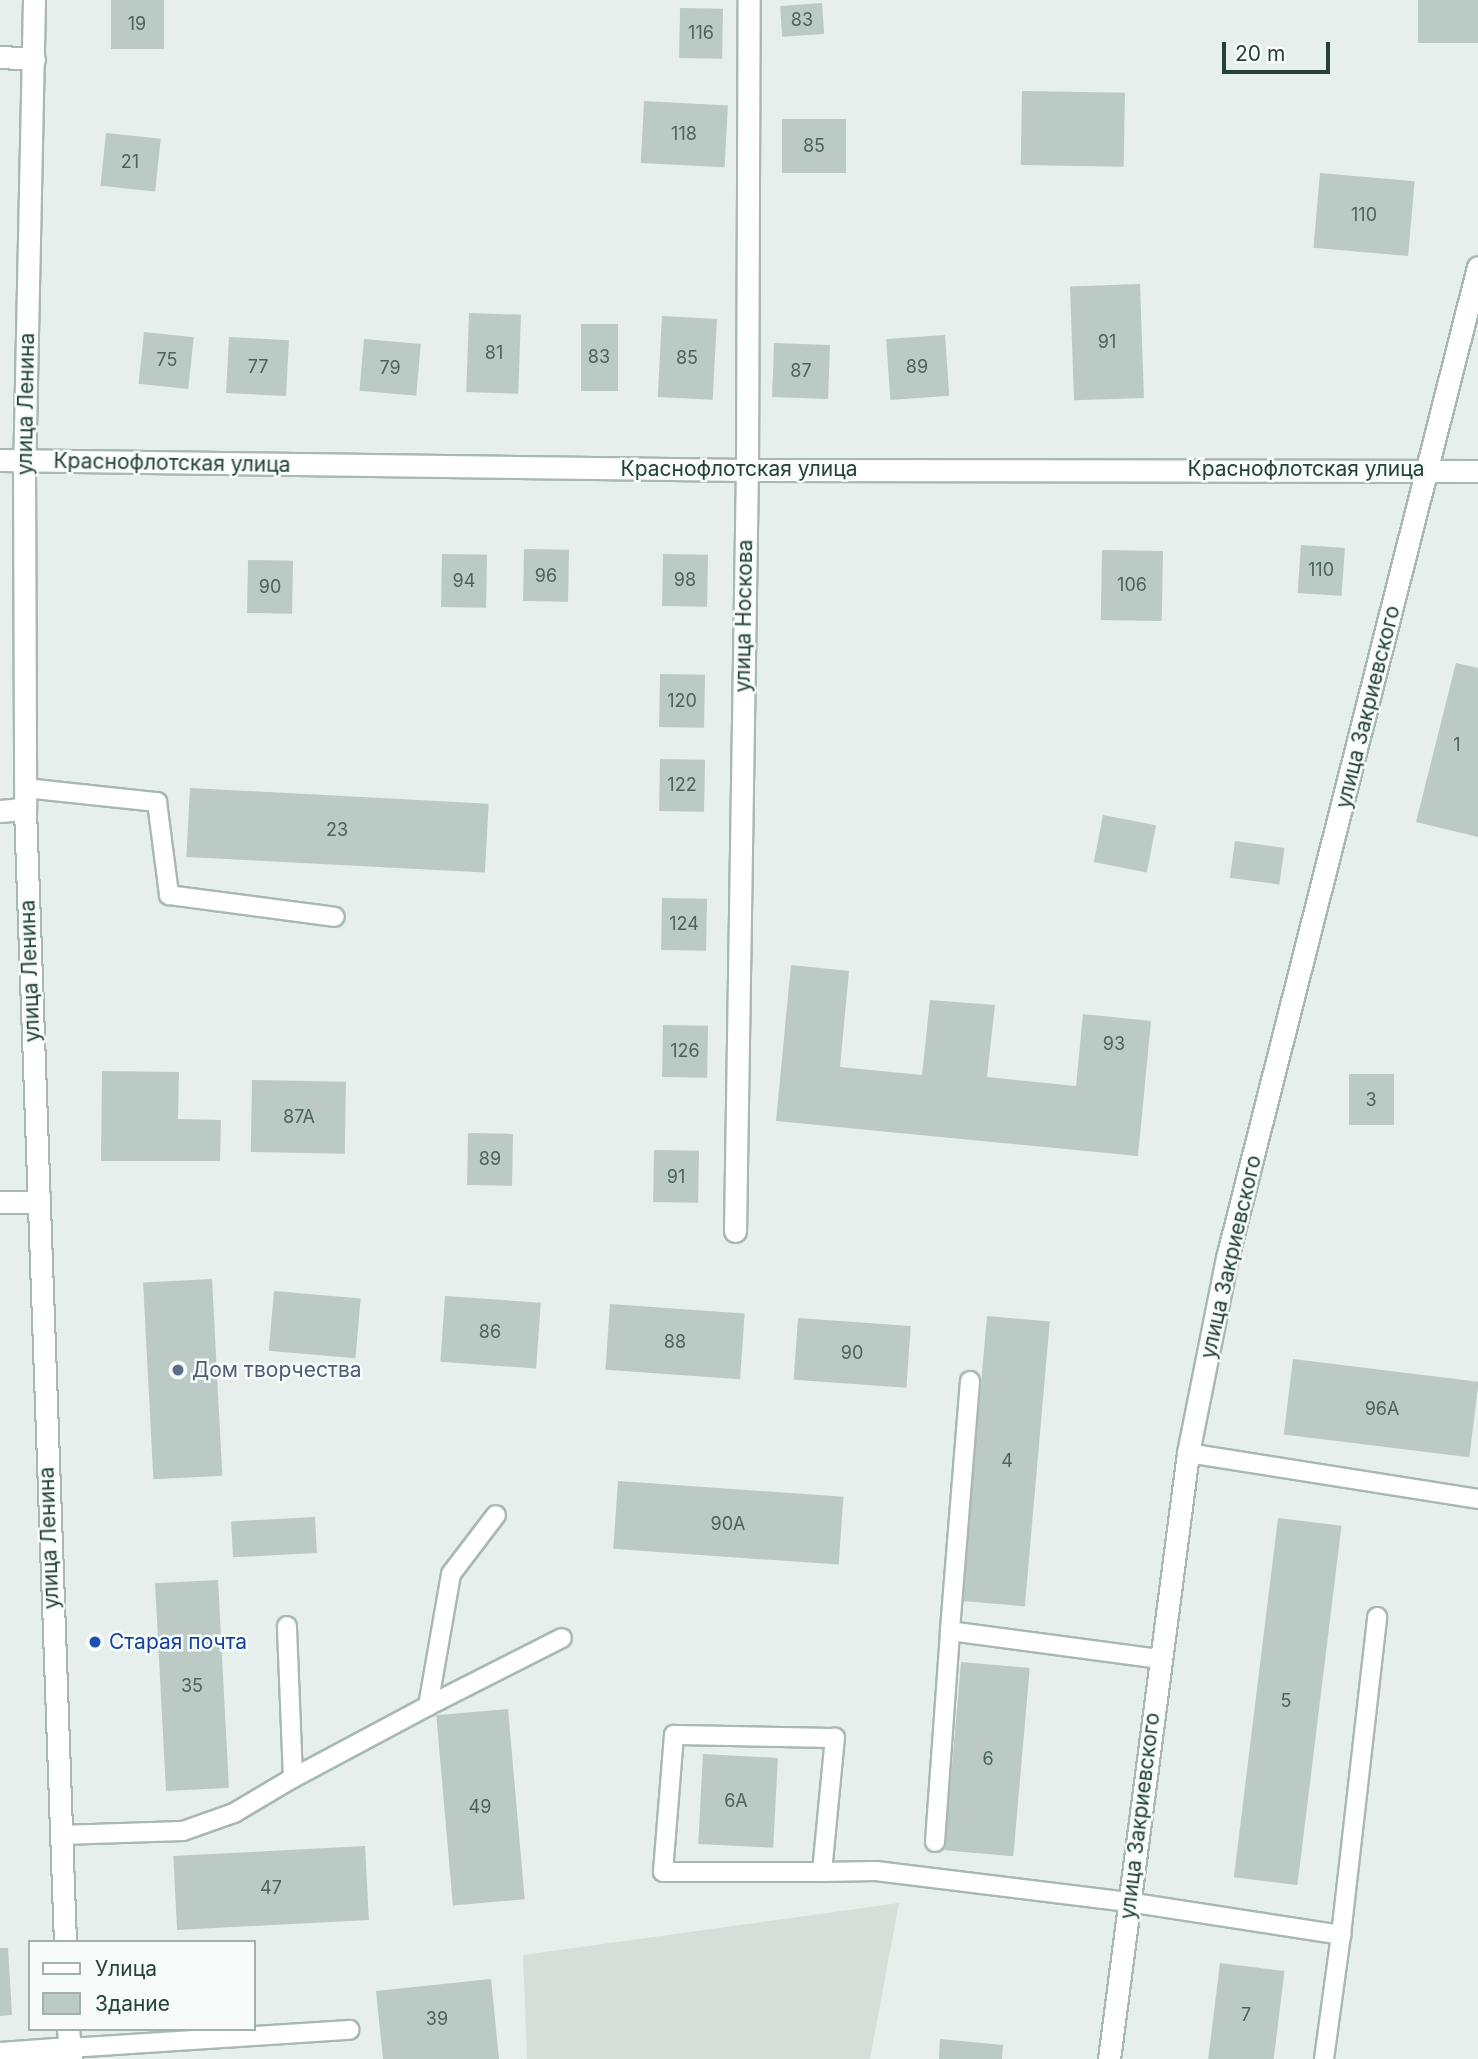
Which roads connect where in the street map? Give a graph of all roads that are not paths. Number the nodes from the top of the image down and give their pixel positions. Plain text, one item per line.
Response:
1 (34, 0) edge
2 (749, 0) edge
3 (0, 57) edge
4 (34, 59) junction
5 (1478, 267) edge
6 (0, 460) edge
7 (24, 461) junction
8 (1428, 469) junction
9 (747, 470) junction
10 (1478, 471) edge
11 (25, 799) junction
12 (0, 811) edge
13 (335, 917) dead end
14 (0, 1202) edge
15 (37, 1202) junction
16 (735, 1231) dead end
17 (970, 1381) dead end
18 (1188, 1453) junction
19 (1478, 1499) edge
20 (496, 1515) dead end
21 (1377, 1616) dead end
22 (287, 1626) dead end
23 (950, 1631) junction
24 (562, 1638) dead end
25 (1161, 1659) junction
26 (428, 1706) junction
27 (293, 1778) junction
28 (61, 1835) junction
29 (935, 1842) dead end
30 (822, 1872) junction
31 (1128, 1902) junction
32 (1341, 1935) junction
33 (65, 1940) edge
34 (349, 2030) dead end
35 (69, 2045) edge
36 (0, 2053) edge
37 (1109, 2059) edge
38 (1324, 2059) edge

1 - 4 main road, улица Ленина
2 - 9 main road, улица Носкова
3 - 4 main road
4 - 7 main road, улица Ленина
5 - 8 main road, улица Закриевского
6 - 7 main road, Краснофлотская улица
7 - 9 main road, Краснофлотская улица
7 - 11 main road, улица Ленина
8 - 9 main road, Краснофлотская улица
8 - 10 main road, Краснофлотская улица
8 - 18 main road, улица Закриевского
9 - 16 main road, улица Носкова
11 - 12 main road
11 - 13 lane
11 - 15 main road, улица Ленина
14 - 15 main road
15 - 28 main road, улица Ленина
17 - 23 lane
18 - 19 lane
18 - 25 main road, улица Закриевского
20 - 26 lane
21 - 32 lane
22 - 27 lane
23 - 25 lane
23 - 29 lane
24 - 26 lane
25 - 31 main road, улица Закриевского
26 - 27 lane
27 - 28 lane
28 - 33 main road, улица Ленина
30 - 30 lane
30 - 31 lane
31 - 32 lane
31 - 37 main road, улица Закриевского
32 - 38 lane
34 - 35 lane
35 - 36 main road

